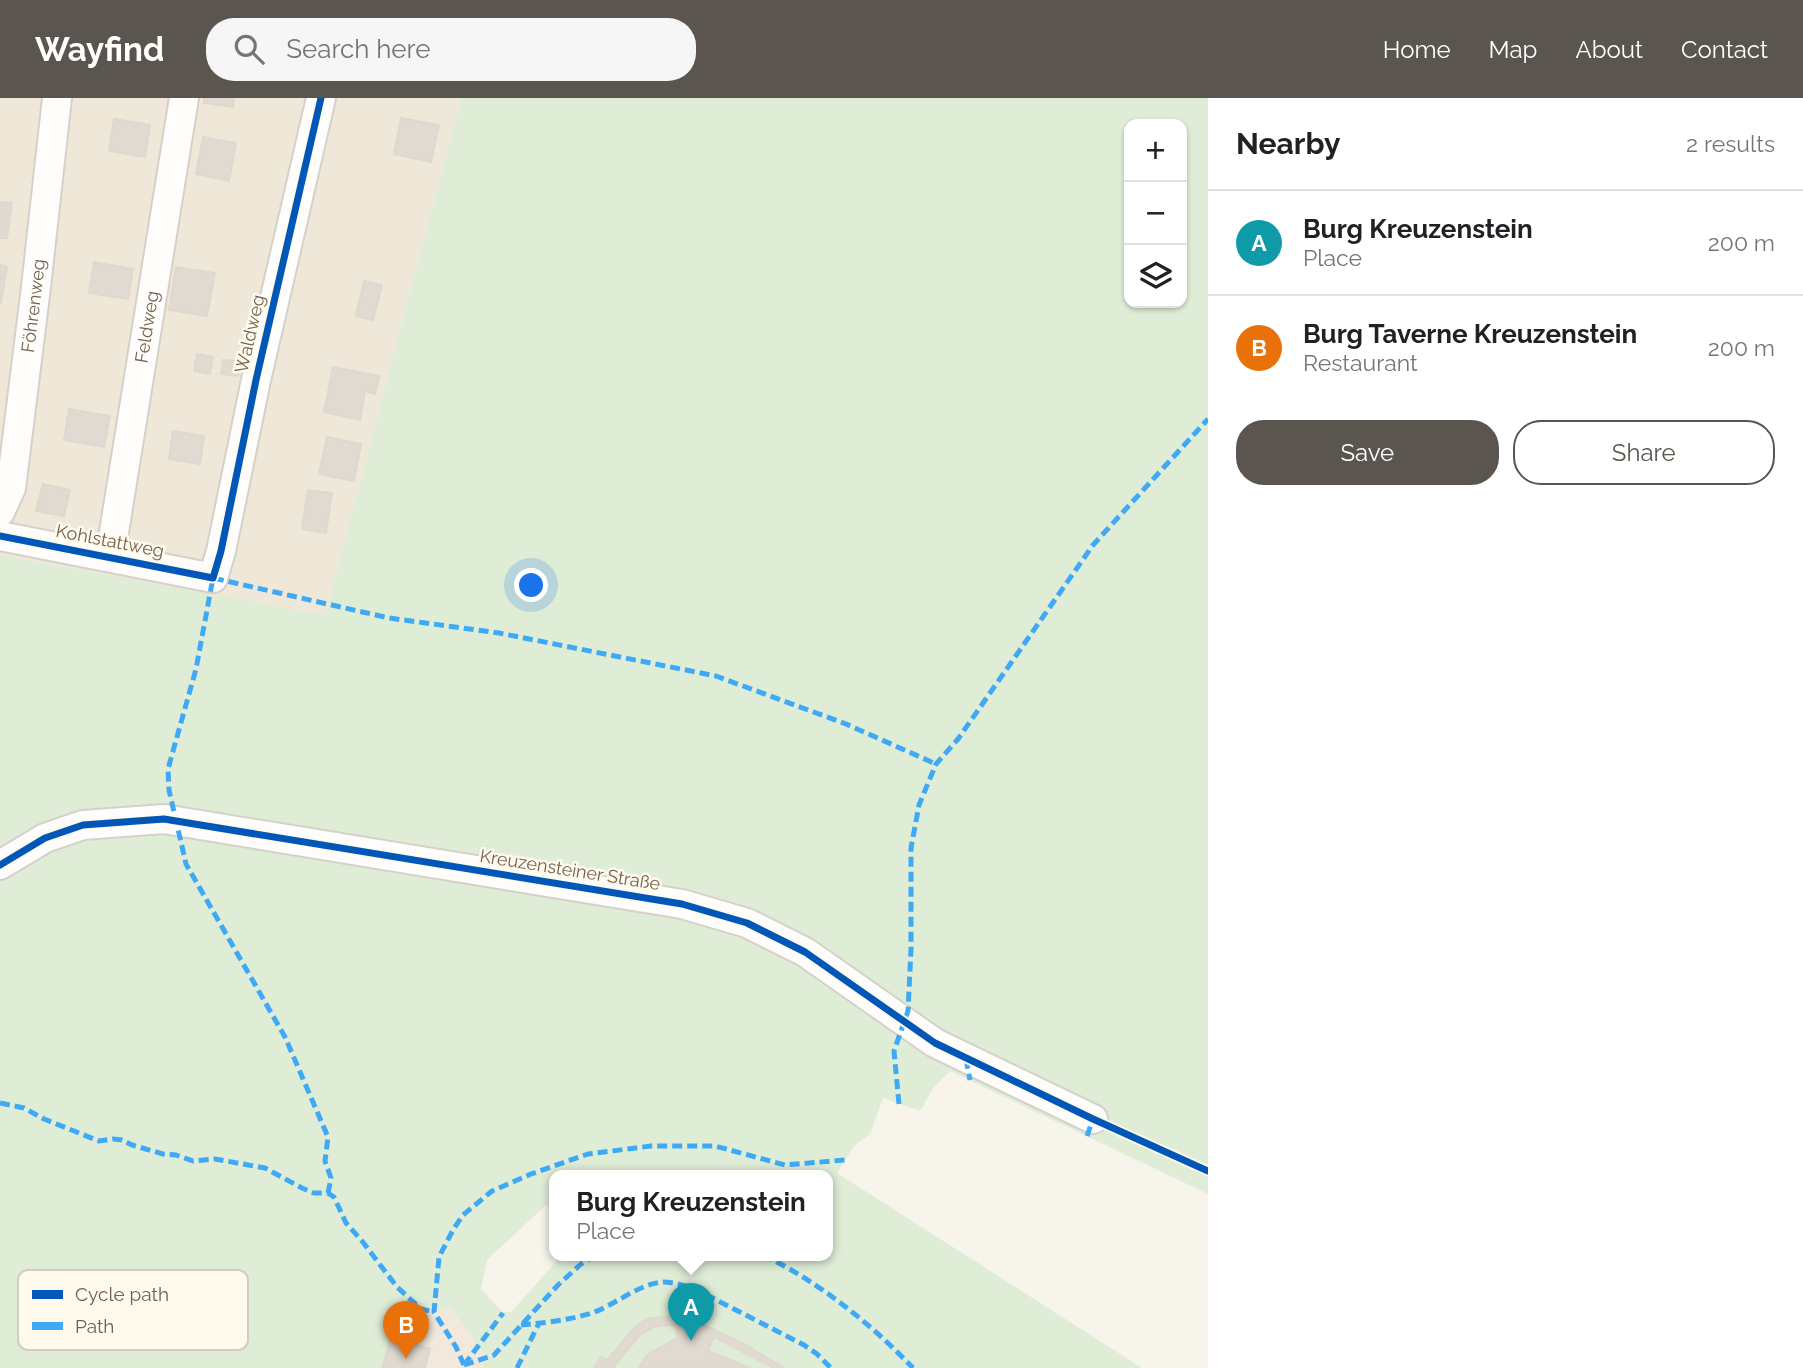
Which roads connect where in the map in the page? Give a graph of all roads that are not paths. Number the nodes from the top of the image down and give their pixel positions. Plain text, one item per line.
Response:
1 (57, 98) edge
2 (184, 98) edge
3 (321, 98) edge
4 (0, 512) edge
5 (0, 536) edge
6 (110, 557) junction
7 (213, 578) joint
8 (0, 865) edge
9 (1093, 1119) dead end

1 - 4 street, Föhrenweg
2 - 6 street, Feldweg
3 - 7 street, Waldweg
5 - 6 street, Kohlstattweg
6 - 7 street, Kohlstattweg
8 - 9 street, Kreuzensteiner Straße

